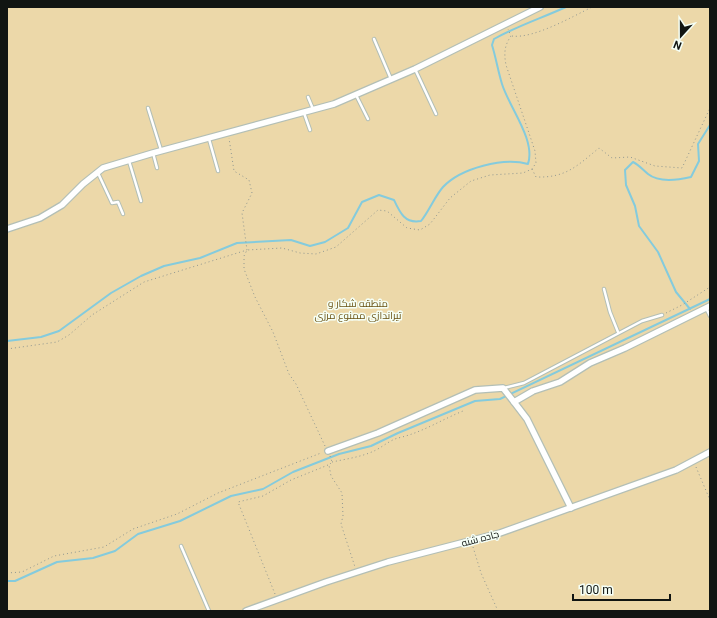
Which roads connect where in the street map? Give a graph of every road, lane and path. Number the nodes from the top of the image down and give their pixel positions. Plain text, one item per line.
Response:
1 (540, 7) edge
2 (592, 7) edge
3 (507, 27) dead end
4 (511, 36) junction
5 (374, 39) dead end
6 (415, 69) junction
7 (391, 80) junction
8 (356, 94) junction
9 (308, 97) dead end
10 (148, 108) dead end
11 (710, 108) edge
12 (314, 110) junction
13 (304, 112) junction
14 (436, 114) dead end
15 (368, 119) dead end
16 (310, 130) dead end
17 (228, 133) junction
18 (209, 139) junction
19 (161, 151) junction
20 (153, 153) junction
21 (129, 160) junction
22 (157, 168) dead end
23 (532, 169) junction
24 (218, 171) dead end
25 (98, 173) junction
26 (142, 201) dead end
27 (123, 214) dead end
28 (7, 230) edge
29 (247, 250) junction
30 (710, 287) edge
31 (604, 289) dead end
32 (708, 307) edge
33 (662, 315) joint
34 (710, 316) edge
35 (618, 332) junction
36 (7, 349) edge
37 (505, 390) junction
38 (513, 400) junction
39 (463, 411) dead end
40 (328, 451) junction
41 (710, 452) edge
42 (694, 461) junction
43 (329, 465) junction
44 (710, 500) edge
45 (571, 508) junction
46 (471, 540) junction
47 (181, 546) dead end
48 (357, 572) junction
49 (7, 573) edge
50 (277, 600) junction
51 (264, 604) junction
52 (209, 611) edge
53 (246, 611) edge
54 (266, 611) edge
55 (498, 611) edge

1 - 6 street
2 - 4 path
3 - 4 path
4 - 23 path
5 - 7 lane
6 - 7 street
6 - 14 lane
7 - 8 street
8 - 12 street
8 - 15 lane
9 - 12 lane
10 - 19 lane
11 - 23 path
12 - 13 street
13 - 16 lane
13 - 17 street
17 - 18 street
17 - 29 path
18 - 19 street
18 - 24 lane
19 - 20 street
20 - 21 street
20 - 22 lane
21 - 25 street
21 - 26 lane
23 - 29 path
25 - 27 lane
25 - 28 street
29 - 36 path
29 - 40 path
30 - 33 path
31 - 35 lane
32 - 34 lane
32 - 38 street
33 - 35 lane
35 - 37 lane
37 - 38 street
37 - 40 street
38 - 45 street
39 - 43 path
40 - 49 path
41 - 42 street, جاده شنه
42 - 44 path
42 - 45 street, جاده شنه
43 - 48 path
43 - 50 path
45 - 46 street, جاده شنه
46 - 48 street, جاده شنه
46 - 55 path
47 - 52 lane
48 - 50 street, جاده شنه
50 - 51 street, جاده شنه
51 - 53 street, جاده شنه
51 - 54 street

